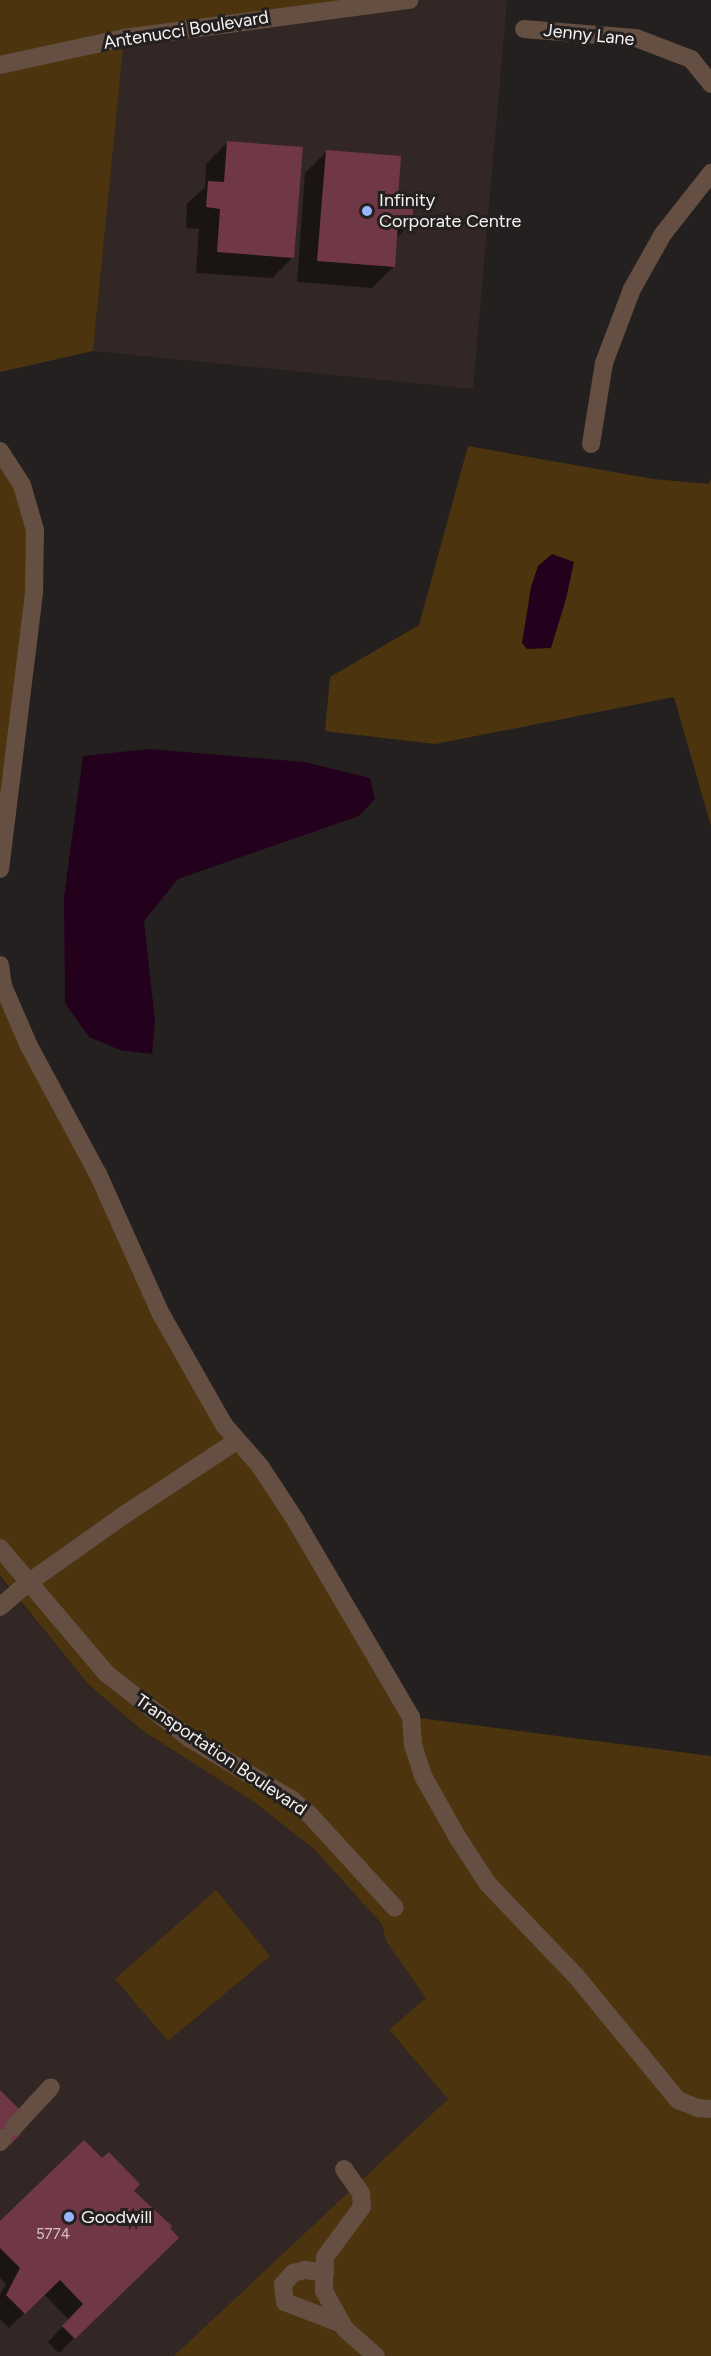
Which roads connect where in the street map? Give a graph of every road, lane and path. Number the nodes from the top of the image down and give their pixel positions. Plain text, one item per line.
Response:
1 (409, 0) edge
2 (524, 28) dead end
3 (0, 65) edge
4 (711, 84) edge
5 (711, 173) edge
6 (591, 444) dead end
7 (0, 451) edge
8 (0, 869) edge
9 (0, 965) edge
10 (238, 1440) junction
11 (0, 1548) edge
12 (28, 1583) junction
13 (0, 1607) edge
14 (395, 1908) dead end
15 (51, 2087) dead end
16 (711, 2109) edge
17 (6, 2136) edge
18 (344, 2169) dead end
19 (325, 2274) junction
20 (342, 2324) junction
21 (376, 2356) edge

1 - 3 street, Antenucci Boulevard
2 - 4 street, Jenny Lane
5 - 6 street
7 - 8 street
9 - 10 street
10 - 12 street
10 - 16 street
11 - 12 street, Transportation Boulevard
12 - 13 street
12 - 14 street, Transportation Boulevard
15 - 17 street
18 - 19 street
19 - 20 street
19 - 20 street
20 - 21 street

